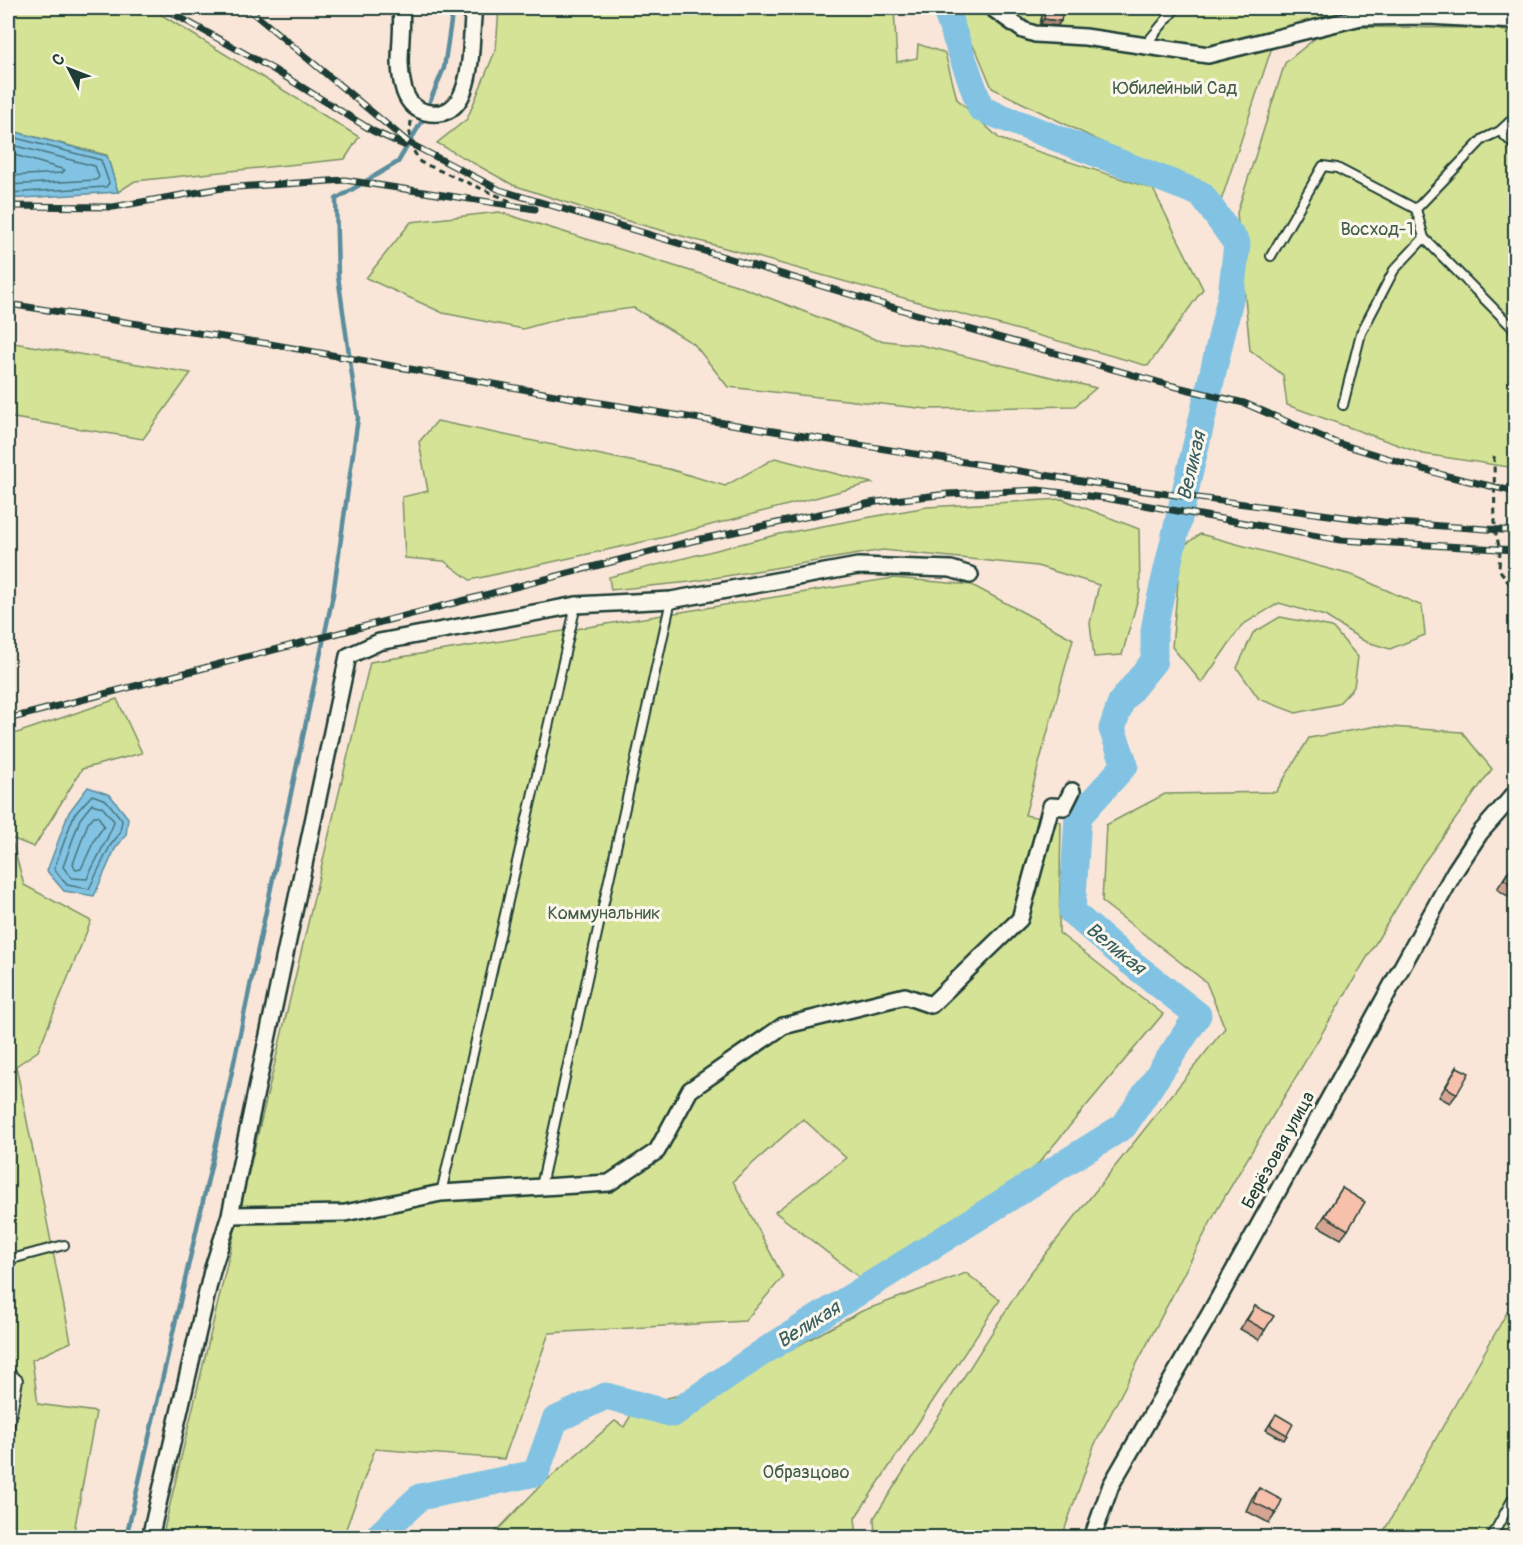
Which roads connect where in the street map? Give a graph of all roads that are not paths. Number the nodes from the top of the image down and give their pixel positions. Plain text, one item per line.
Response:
1 (401, 8) edge
2 (474, 8) edge
3 (992, 8) edge
4 (1176, 8) edge
5 (1008, 12) edge
6 (1515, 21) edge
7 (1144, 46) junction
8 (1515, 116) edge
9 (1500, 131) junction
10 (1515, 147) edge
11 (1416, 209) junction
12 (1424, 238) junction
13 (1270, 256) dead end
14 (1515, 331) edge
15 (1343, 405) dead end
16 (970, 575) dead end
17 (671, 600) junction
18 (576, 604) junction
19 (1072, 790) dead end
20 (1515, 792) edge
21 (541, 1186) junction
22 (441, 1193) junction
23 (230, 1215) junction
24 (64, 1245) dead end
25 (8, 1260) edge
26 (8, 1371) edge
27 (8, 1434) edge
28 (1515, 1493) edge
29 (150, 1538) edge
30 (1092, 1538) edge
31 (1491, 1538) edge

1 - 2 street
3 - 5 street
4 - 7 lane
5 - 7 street
6 - 7 street
8 - 9 lane
9 - 10 lane
9 - 11 lane
11 - 12 lane
11 - 13 lane
12 - 14 lane
12 - 15 lane
16 - 17 street
17 - 18 street
17 - 21 lane
18 - 22 lane
18 - 23 street
19 - 21 street
20 - 30 street, Берёзовая улица
21 - 22 street
22 - 23 street
23 - 29 street
24 - 25 lane
26 - 27 lane
28 - 31 lane

